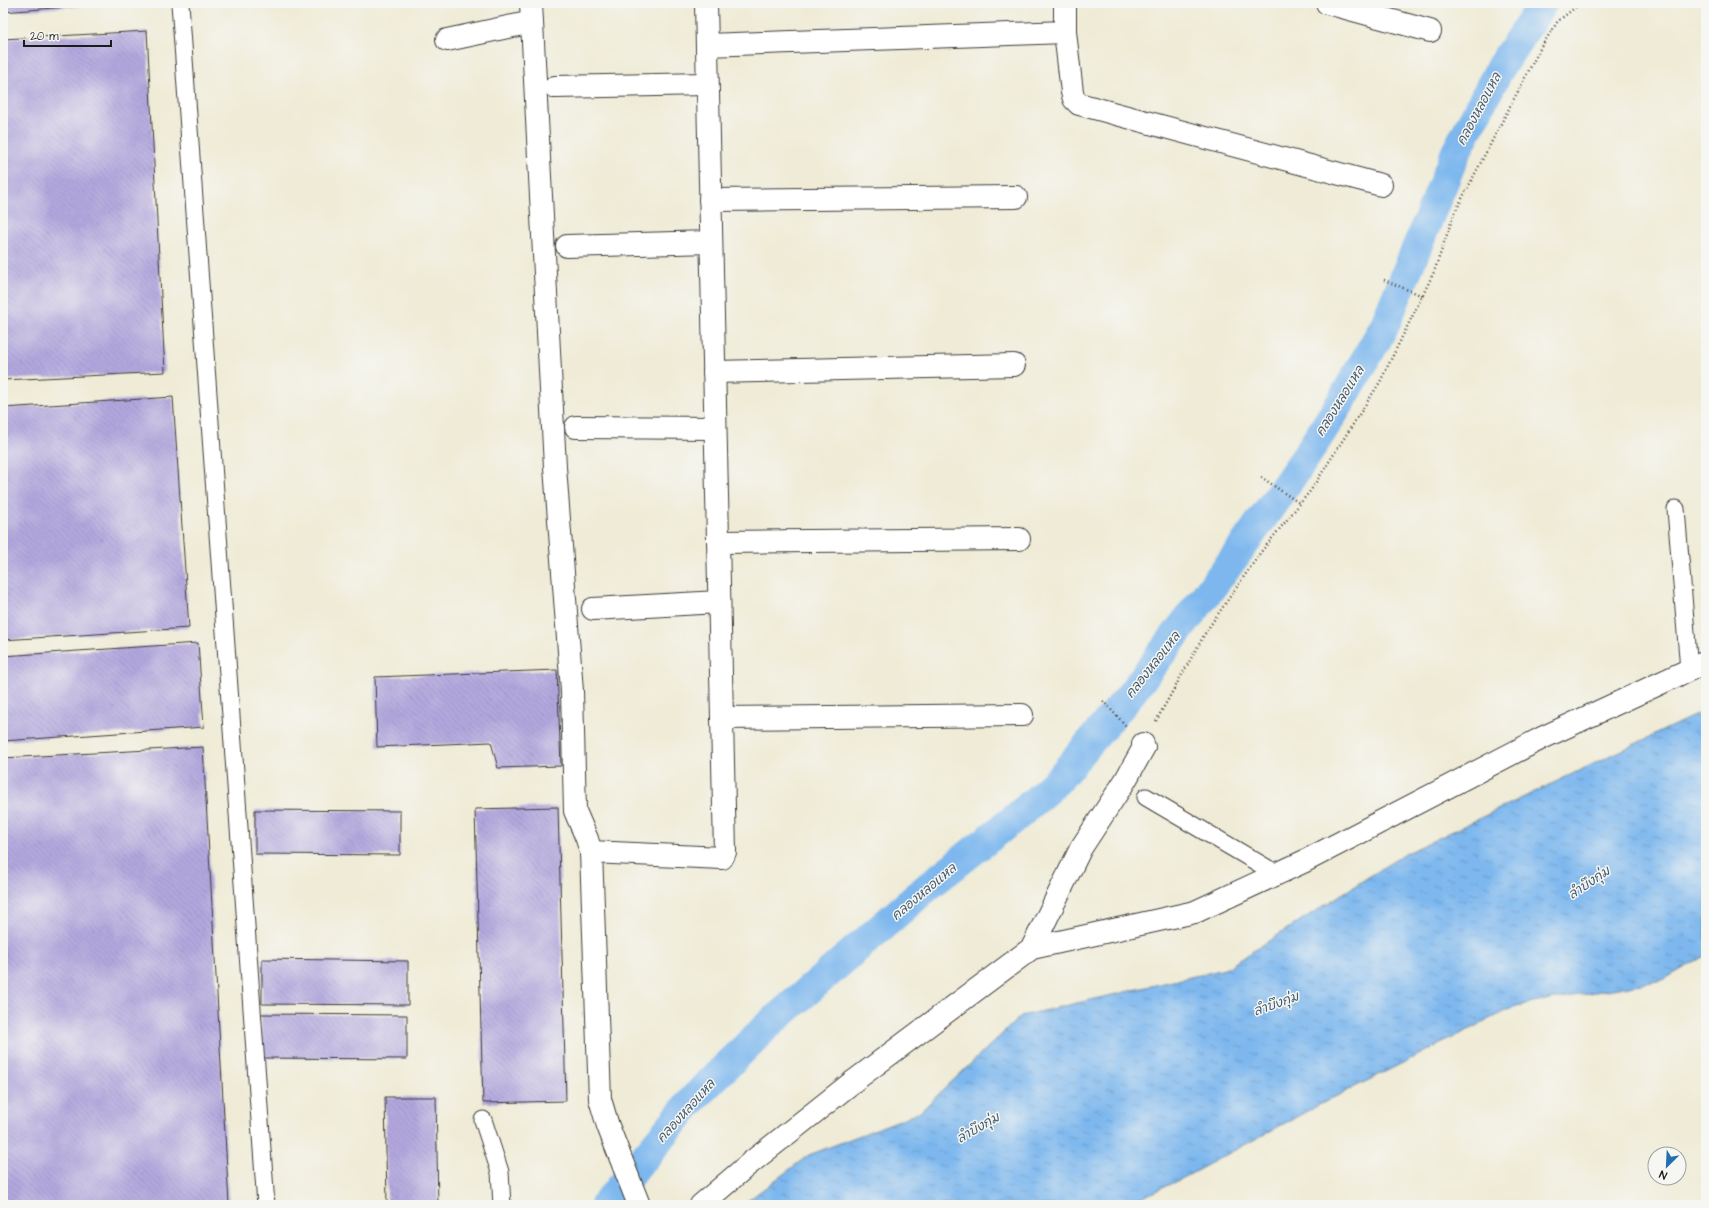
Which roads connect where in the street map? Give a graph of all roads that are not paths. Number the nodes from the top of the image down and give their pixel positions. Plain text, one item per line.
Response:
1 (180, 3) edge
2 (706, 3) edge
3 (1065, 3) edge
4 (1327, 3) edge
5 (532, 12) edge
6 (1430, 31) dead end
7 (1065, 32) junction
8 (447, 40) dead end
9 (706, 46) junction
10 (708, 84) junction
11 (555, 87) dead end
12 (1381, 185) dead end
13 (1016, 197) dead end
14 (710, 200) junction
15 (711, 242) junction
16 (567, 246) dead end
17 (1014, 365) dead end
18 (714, 372) junction
19 (576, 427) dead end
20 (715, 428) junction
21 (1676, 509) dead end
22 (1019, 539) dead end
23 (718, 542) junction
24 (719, 602) junction
25 (593, 610) dead end
26 (1698, 666) edge
27 (1022, 714) dead end
28 (722, 718) junction
29 (1137, 737) road end
30 (1146, 797) dead end
31 (591, 852) junction
32 (1277, 874) junction
33 (1032, 948) junction
34 (483, 1120) dead end
35 (266, 1205) edge
36 (502, 1205) edge
37 (639, 1205) edge
38 (701, 1205) edge

1 - 35 lane
2 - 9 street
3 - 7 street
4 - 6 street
5 - 8 street
5 - 31 street
7 - 9 street
7 - 12 street
9 - 10 street
10 - 11 street
10 - 14 street
13 - 14 street
14 - 15 street
15 - 16 street
15 - 18 street
17 - 18 street
18 - 20 street
19 - 20 street
20 - 23 street
21 - 26 lane
22 - 23 street
23 - 24 street
24 - 25 street
24 - 28 street
26 - 32 street
27 - 28 street
28 - 31 street
29 - 33 street
30 - 32 lane
31 - 37 street
32 - 33 street
33 - 38 street
34 - 36 lane

